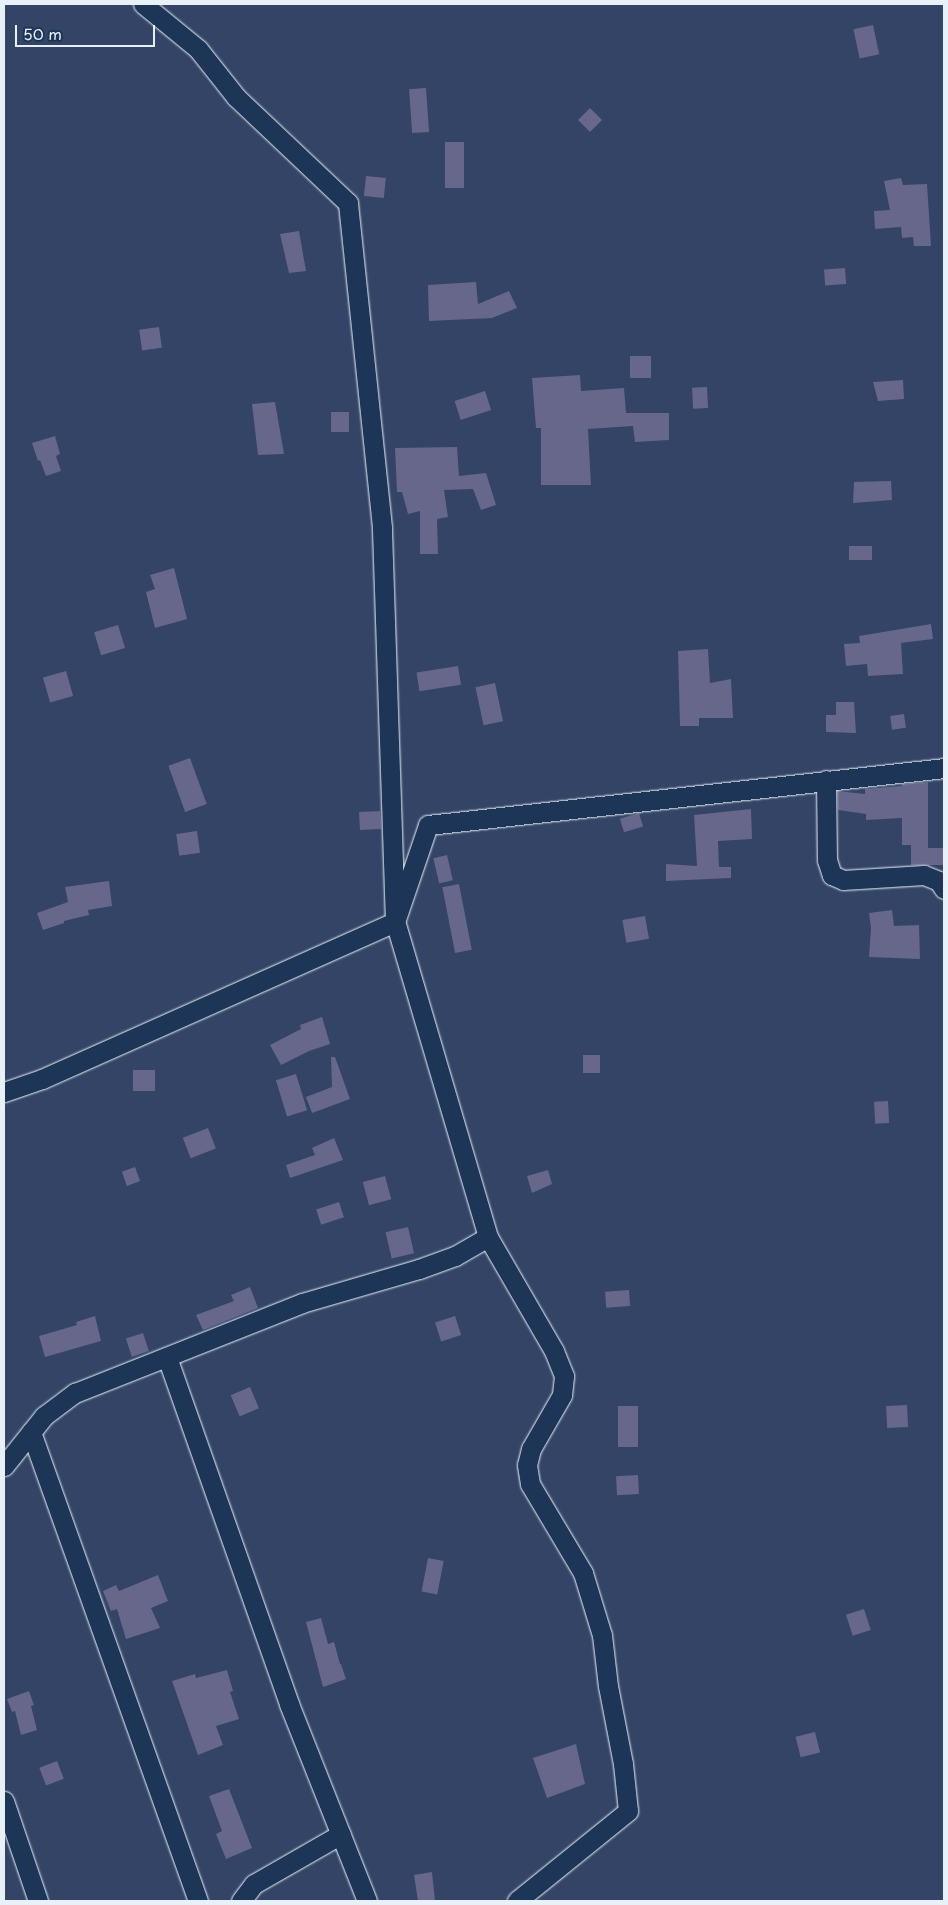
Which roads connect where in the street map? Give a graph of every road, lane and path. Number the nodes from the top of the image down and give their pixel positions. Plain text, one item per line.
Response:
1 (143, 4) edge
2 (944, 768) edge
3 (826, 780) junction
4 (944, 889) edge
5 (395, 922) junction
6 (4, 1092) edge
7 (488, 1237) junction
8 (167, 1357) junction
9 (31, 1432) junction
10 (4, 1466) edge
11 (4, 1801) edge
12 (341, 1834) junction
13 (38, 1901) edge
14 (198, 1901) edge
15 (241, 1901) edge
16 (367, 1901) edge
17 (517, 1901) edge

1 - 5 street
2 - 3 street
3 - 4 street
3 - 5 street
5 - 6 street
5 - 7 street
7 - 8 street
7 - 17 street
8 - 9 street
8 - 12 street
9 - 10 street
9 - 14 street
11 - 13 street
12 - 15 street
12 - 16 street

